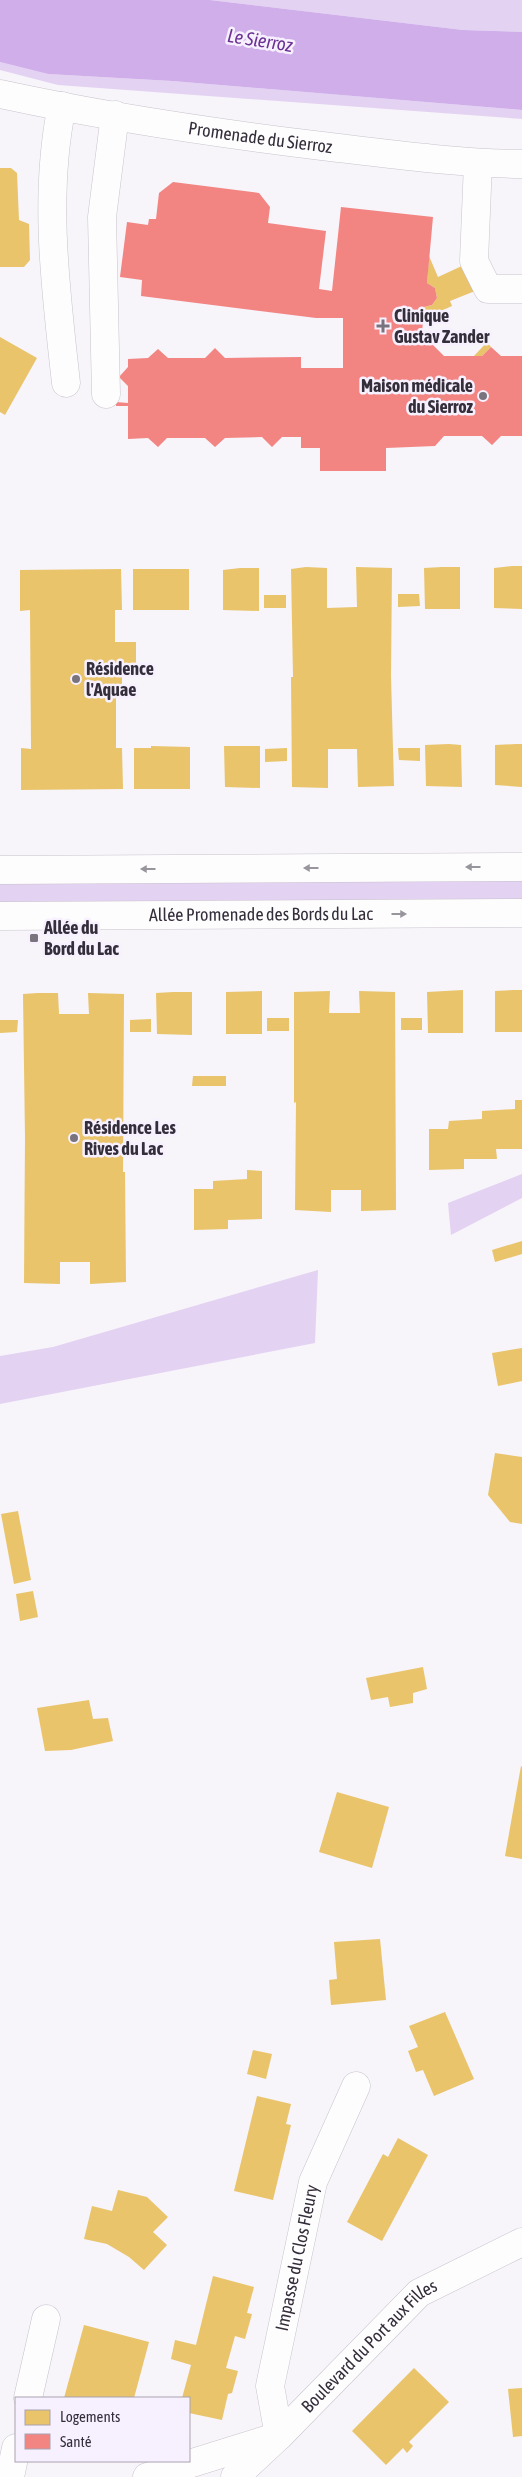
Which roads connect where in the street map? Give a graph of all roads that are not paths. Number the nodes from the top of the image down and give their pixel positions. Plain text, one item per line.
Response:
1 (0, 94) edge
2 (62, 106) junction
3 (114, 115) junction
4 (478, 163) junction
5 (522, 164) edge
6 (522, 289) edge
7 (66, 382) dead end
8 (106, 394) dead end
9 (522, 867) edge
10 (0, 870) edge
11 (522, 913) edge
12 (0, 916) edge
13 (356, 2086) dead end
14 (522, 2242) edge
15 (46, 2319) dead end
16 (28, 2397) edge
17 (279, 2436) junction
18 (15, 2453) edge
19 (10, 2477) edge
20 (147, 2477) edge
21 (234, 2477) edge

1 - 2 street, Promenade du Sierroz
2 - 3 street, Promenade du Sierroz
2 - 7 street
3 - 4 street, Promenade du Sierroz
3 - 8 street
4 - 5 street, Promenade du Sierroz
4 - 6 street
9 -> 10 street
12 -> 11 street, Allée Promenade des Bords du Lac
13 - 17 street, Impasse du Clos Fleury
14 - 17 street, Boulevard du Port aux Filles
15 - 16 street
17 - 20 street
17 - 21 street, Boulevard du Port aux Filles
18 - 19 street

